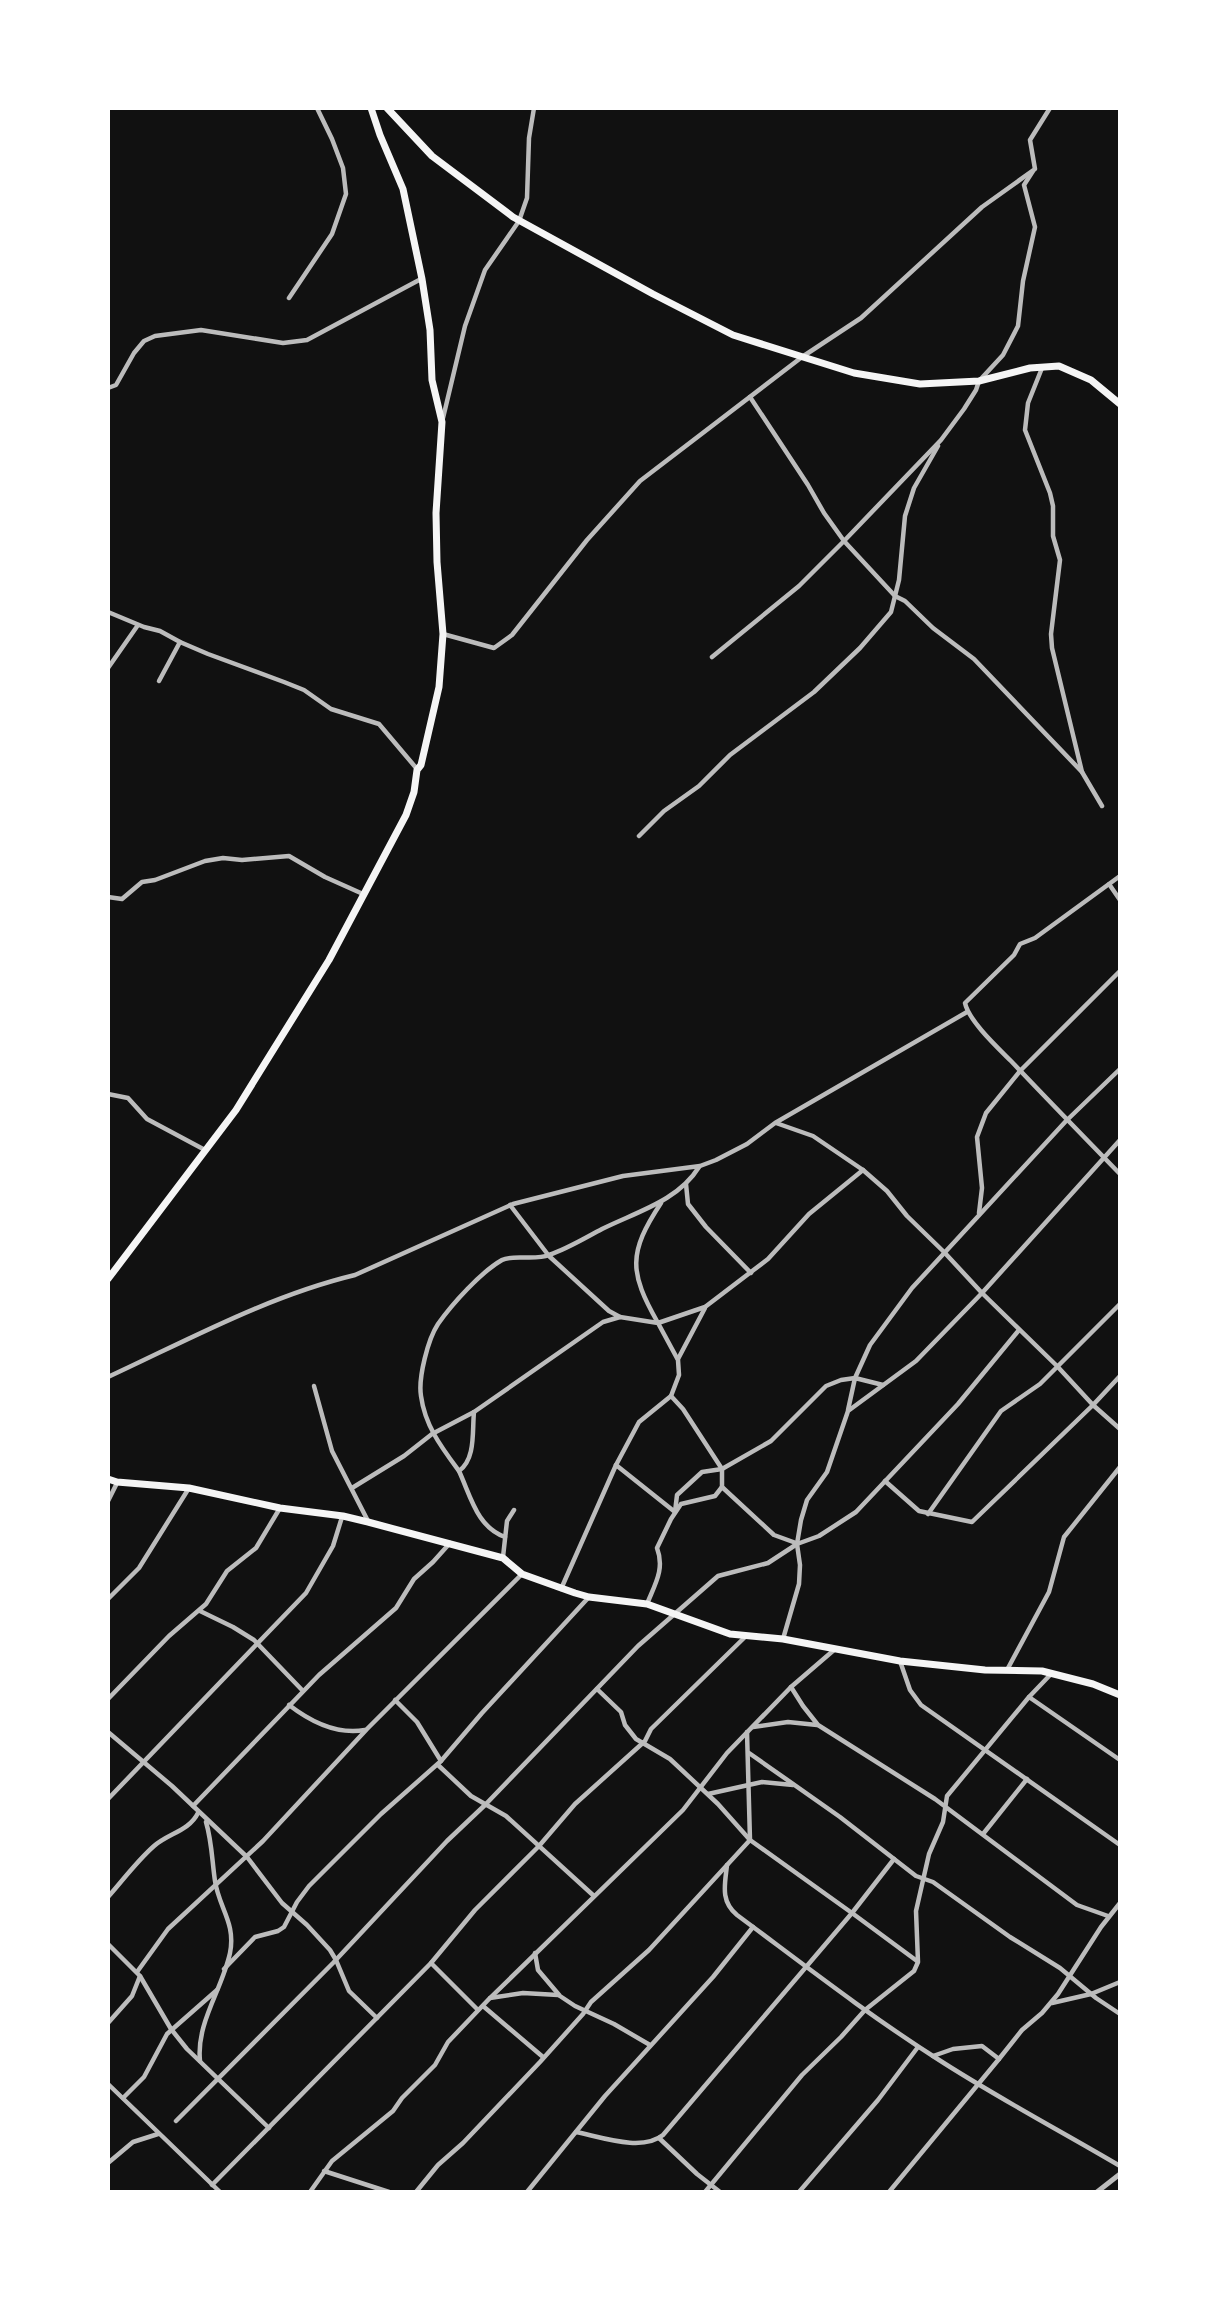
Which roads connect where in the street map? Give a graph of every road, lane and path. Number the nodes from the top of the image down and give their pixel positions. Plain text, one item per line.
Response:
1 (317, 108) edge
2 (371, 108) edge
3 (387, 108) edge
4 (534, 108) edge
5 (1050, 108) edge
6 (1035, 169) junction
7 (519, 221) junction
8 (422, 279) junction
9 (289, 298) dead end
10 (802, 357) junction
11 (1042, 367) junction
12 (979, 381) junction
13 (108, 388) edge
14 (750, 397) junction
15 (1119, 404) edge
16 (442, 422) junction
17 (941, 440) junction
18 (844, 541) junction
19 (895, 596) junction
20 (108, 612) edge
21 (138, 625) junction
22 (443, 634) junction
23 (180, 642) junction
24 (712, 657) dead end
25 (108, 668) edge
26 (159, 681) dead end
27 (417, 769) junction
28 (1082, 772) junction
29 (1102, 806) dead end
30 (639, 836) dead end
31 (1119, 876) edge
32 (1109, 884) junction
33 (363, 894) junction
34 (108, 897) edge
35 (1119, 900) edge
36 (1119, 971) edge
37 (967, 1012) junction
38 (1119, 1069) edge
39 (1020, 1071) junction
40 (108, 1094) edge
41 (1066, 1121) junction
42 (775, 1122) junction
43 (1119, 1140) edge
44 (205, 1150) junction
45 (1103, 1157) junction
46 (700, 1166) junction
47 (863, 1170) junction
48 (1119, 1174) edge
49 (686, 1184) junction
50 (663, 1201) junction
51 (510, 1205) junction
52 (979, 1215) junction
53 (944, 1252) junction
54 (549, 1256) junction
55 (751, 1273) junction
56 (108, 1279) edge
57 (982, 1293) junction
58 (1119, 1304) edge
59 (705, 1307) junction
60 (620, 1317) junction
61 (658, 1323) junction
62 (1019, 1330) junction
63 (678, 1360) junction
64 (1056, 1366) junction
65 (1119, 1376) edge
66 (108, 1377) edge
67 (855, 1378) junction
68 (884, 1385) junction
69 (314, 1386) dead end
70 (671, 1396) junction
71 (1093, 1405) junction
72 (848, 1411) junction
73 (474, 1412) junction
74 (1119, 1429) edge
75 (432, 1434) junction
76 (616, 1465) junction
77 (1119, 1467) edge
78 (722, 1469) junction
79 (459, 1471) junction
80 (113, 1481) edge
81 (885, 1481) junction
82 (722, 1487) junction
83 (190, 1488) junction
84 (352, 1488) junction
85 (108, 1501) edge
86 (280, 1508) junction
87 (514, 1510) dead end
88 (675, 1512) junction
89 (928, 1514) junction
90 (342, 1516) junction
91 (368, 1522) junction
92 (505, 1536) junction
93 (450, 1543) junction
94 (797, 1544) junction
95 (503, 1558) junction
96 (522, 1574) junction
97 (561, 1588) junction
98 (589, 1597) junction
99 (108, 1599) edge
100 (647, 1604) junction
101 (200, 1611) junction
102 (674, 1614) junction
103 (746, 1636) junction
104 (783, 1639) junction
105 (258, 1644) junction
106 (834, 1650) junction
107 (900, 1661) junction
108 (1007, 1670) junction
109 (1052, 1673) junction
110 (792, 1687) junction
111 (597, 1689) junction
112 (303, 1691) junction
113 (1119, 1695) edge
114 (1029, 1697) junction
115 (108, 1699) edge
116 (395, 1700) junction
117 (289, 1705) junction
118 (818, 1725) junction
119 (752, 1728) junction
120 (367, 1730) junction
121 (108, 1732) edge
122 (747, 1732) junction
123 (641, 1744) junction
124 (985, 1749) junction
125 (748, 1752) junction
126 (1119, 1760) edge
127 (142, 1762) junction
128 (440, 1763) junction
129 (1027, 1779) junction
130 (747, 1785) junction
131 (794, 1785) junction
132 (701, 1787) junction
133 (708, 1794) junction
134 (108, 1799) edge
135 (485, 1805) junction
136 (193, 1806) junction
137 (945, 1807) junction
138 (198, 1812) junction
139 (205, 1819) junction
140 (983, 1835) junction
141 (750, 1840) junction
142 (1119, 1844) edge
143 (539, 1846) junction
144 (247, 1857) junction
145 (894, 1859) junction
146 (727, 1865) junction
147 (924, 1879) junction
148 (216, 1884) junction
149 (594, 1896) junction
150 (108, 1897) edge
151 (1119, 1903) edge
152 (292, 1912) junction
153 (852, 1913) junction
154 (1108, 1916) junction
155 (753, 1927) junction
156 (108, 1944) edge
157 (536, 1953) junction
158 (336, 1960) junction
159 (918, 1962) junction
160 (431, 1963) junction
161 (807, 1966) junction
162 (224, 1969) junction
163 (139, 1974) junction
164 (1070, 1975) junction
165 (1119, 1982) edge
166 (217, 1990) junction
167 (1091, 1994) junction
168 (560, 1996) junction
169 (489, 1999) junction
170 (1051, 2003) junction
171 (483, 2006) junction
172 (478, 2010) junction
173 (865, 2010) junction
174 (585, 2011) junction
175 (1119, 2014) edge
176 (377, 2018) junction
177 (108, 2023) edge
178 (172, 2029) junction
179 (650, 2045) junction
180 (918, 2047) junction
181 (932, 2056) junction
182 (543, 2057) junction
183 (999, 2059) junction
184 (200, 2061) junction
185 (219, 2080) junction
186 (108, 2084) edge
187 (977, 2084) junction
188 (123, 2098) junction
189 (176, 2121) dead end
190 (269, 2128) junction
191 (576, 2132) junction
192 (158, 2134) junction
193 (659, 2138) junction
194 (108, 2163) edge
195 (1119, 2166) edge
196 (324, 2171) junction
197 (1119, 2174) edge
198 (212, 2185) junction
199 (710, 2185) junction
200 (374, 2189) edge
201 (219, 2191) edge
202 (891, 2191) edge
203 (310, 2192) edge
204 (388, 2192) edge
205 (416, 2192) edge
206 (527, 2192) edge
207 (705, 2192) edge
208 (720, 2192) edge
209 (799, 2192) edge
210 (1097, 2192) edge

1 - 9 street
2 - 8 main road
3 - 7 main road
4 - 7 street
5 - 6 street
6 - 10 street
6 - 12 street
7 - 10 main road
7 - 16 street
8 - 13 street
8 - 16 main road
10 - 12 main road
10 - 14 street
11 - 12 main road
11 - 15 main road
11 - 28 street
12 - 17 street
14 - 18 street
14 - 22 street
16 - 22 main road
17 - 18 street
17 - 19 street
18 - 19 street
18 - 24 street
19 - 28 street
19 - 30 street
20 - 21 street
21 - 23 street
21 - 25 street
22 - 27 main road
23 - 26 street
23 - 27 street
27 - 33 main road
28 - 29 street
31 - 32 street
32 - 35 street
32 - 37 street
33 - 34 street
33 - 44 main road
36 - 39 street
37 - 39 street
37 - 42 street
38 - 41 street
39 - 41 street
39 - 52 street
40 - 44 street
41 - 45 street
41 - 52 street
42 - 46 street
42 - 47 street
43 - 45 street
44 - 56 main road
45 - 48 street
45 - 57 street
46 - 49 street
46 - 51 street
47 - 53 street
47 - 55 street
49 - 50 street
49 - 55 street
50 - 54 street
50 - 61 street
51 - 54 street
51 - 66 street
52 - 53 street
53 - 57 street
53 - 67 street
54 - 60 street
54 - 75 street
55 - 59 street
57 - 62 street
57 - 68 street
58 - 64 street
59 - 61 street
59 - 63 street
60 - 61 street
60 - 73 street
61 - 63 street
62 - 64 street
62 - 81 street
63 - 70 street
64 - 71 street
64 - 89 street
65 - 71 street
67 - 68 street
67 - 72 street
67 - 78 street
68 - 72 street
69 - 84 street
70 - 76 street
70 - 78 street
71 - 74 street
71 - 89 street
72 - 94 street
73 - 75 street
73 - 79 street
75 - 79 street
75 - 84 street
76 - 88 street
76 - 97 street
77 - 108 street
78 - 82 street
78 - 88 street
79 - 92 street
80 - 83 main road
80 - 85 street
81 - 89 street
81 - 94 street
82 - 88 street
82 - 94 street
83 - 86 main road
83 - 99 street
84 - 91 street
86 - 90 main road
86 - 101 street
87 - 92 street
88 - 100 street
90 - 91 main road
90 - 105 street
91 - 93 main road
92 - 95 street
93 - 95 main road
93 - 112 street
94 - 102 street
94 - 104 street
95 - 96 main road
96 - 97 main road
96 - 116 street
97 - 98 main road
98 - 100 main road
98 - 128 street
100 - 102 main road
101 - 105 street
101 - 115 street
102 - 103 main road
102 - 111 street
103 - 104 main road
103 - 123 street
104 - 106 main road
105 - 112 street
105 - 127 street
106 - 107 main road
106 - 110 street
107 - 108 main road
107 - 124 street
108 - 109 main road
109 - 113 main road
109 - 114 street
110 - 118 street
110 - 119 street
111 - 123 street
111 - 135 street
112 - 117 street
114 - 124 street
114 - 126 street
116 - 120 street
116 - 128 street
117 - 120 street
117 - 136 street
118 - 119 street
118 - 137 street
119 - 122 street
120 - 144 street
121 - 127 street
122 - 125 street
122 - 132 street
123 - 132 street
123 - 143 street
124 - 129 street
124 - 137 street
125 - 130 street
125 - 131 street
127 - 134 street
127 - 136 street
128 - 135 street
128 - 152 street
129 - 140 street
129 - 142 street
130 - 131 street
130 - 133 street
130 - 141 street
131 - 145 street
132 - 133 street
132 - 149 street
133 - 141 street
135 - 143 street
135 - 158 street
136 - 138 street
137 - 140 street
137 - 147 street
138 - 139 street
138 - 150 street
139 - 144 street
139 - 148 street
140 - 154 street
141 - 146 street
141 - 153 street
143 - 149 street
143 - 160 street
144 - 148 street
144 - 152 street
145 - 147 street
145 - 153 street
146 - 155 street
146 - 174 street
147 - 159 street
147 - 164 street
148 - 162 street
148 - 163 street
149 - 157 street
151 - 154 street
152 - 158 street
152 - 162 street
153 - 159 street
153 - 161 street
154 - 164 street
155 - 161 street
155 - 179 street
156 - 163 street
157 - 168 street
157 - 169 street
158 - 176 street
158 - 185 street
159 - 173 street
160 - 172 street
160 - 176 street
161 - 173 street
161 - 193 street
162 - 166 street
163 - 177 street
163 - 178 street
164 - 167 street
164 - 170 street
165 - 167 street
166 - 178 street
166 - 184 street
167 - 170 street
167 - 175 street
168 - 169 street
168 - 174 street
169 - 171 street
170 - 183 street
171 - 172 street
171 - 182 street
172 - 196 street
173 - 180 street
173 - 199 street
174 - 179 street
174 - 182 street
176 - 190 street
178 - 184 street
178 - 188 street
179 - 191 street
180 - 181 street
180 - 209 street
181 - 183 street
181 - 187 street
182 - 205 street
183 - 187 street
184 - 185 street
185 - 189 street
185 - 190 street
186 - 188 street
187 - 195 street
187 - 202 street
188 - 192 street
190 - 198 street
191 - 193 street
191 - 206 street
192 - 194 street
192 - 198 street
193 - 199 street
196 - 200 street
196 - 203 street
197 - 210 street
198 - 201 street
199 - 207 street
199 - 208 street
200 - 204 street

